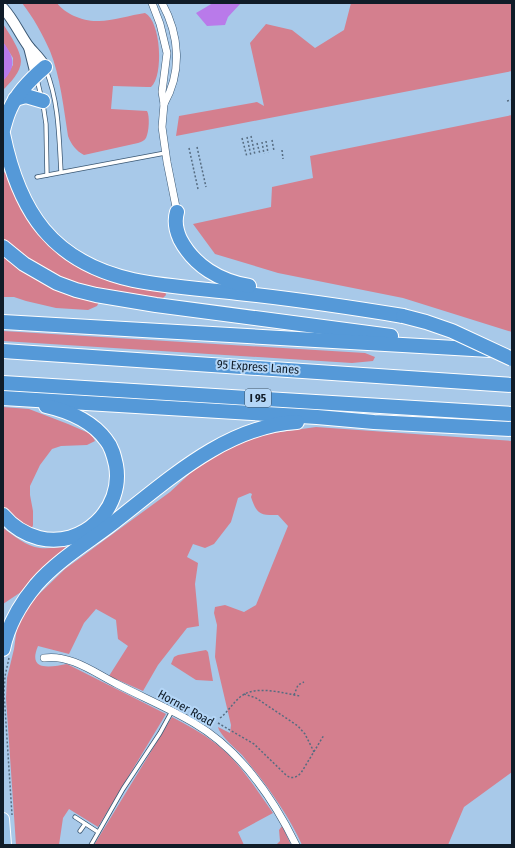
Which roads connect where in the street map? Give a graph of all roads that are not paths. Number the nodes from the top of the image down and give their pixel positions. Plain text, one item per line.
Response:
1 (152, 3) edge
2 (162, 3) edge
3 (3, 8) edge
4 (39, 67) junction
5 (9, 101) edge
6 (42, 101) junction
7 (164, 104) junction
8 (3, 130) edge
9 (3, 134) edge
10 (165, 153) junction
11 (61, 172) junction
12 (47, 175) junction
13 (37, 177) dead end
14 (177, 212) joint
15 (3, 247) edge
16 (306, 300) junction
17 (3, 322) edge
18 (419, 346) junction
19 (3, 351) edge
20 (512, 351) edge
21 (512, 359) edge
22 (3, 383) edge
23 (512, 384) edge
24 (8, 399) edge
25 (512, 414) edge
26 (368, 422) junction
27 (512, 429) edge
28 (3, 515) edge
29 (6, 652) edge
30 (44, 658) dead end
31 (172, 711) junction
32 (75, 817) dead end
33 (8, 819) edge
34 (85, 824) junction
35 (80, 831) dead end
36 (98, 832) junction
37 (5, 845) edge
38 (91, 845) edge
39 (296, 845) edge

1 - 7 street
2 - 7 street
3 - 4 street
4 - 5 highway
4 - 6 lane
4 - 11 lane
5 - 6 highway
5 - 8 highway
6 - 12 lane
7 - 10 street
9 - 16 highway
10 - 11 lane
10 - 14 street
11 - 12 lane
12 - 13 lane
14 - 16 highway
15 - 18 highway
16 - 21 highway, bridge
17 - 18 highway
18 - 20 highway
19 - 23 highway, 95 Express Lanes
22 - 25 highway, I 95
24 - 26 highway
24 - 28 highway
26 - 27 highway
26 - 29 highway
30 - 31 street, Horner Road
31 - 36 lane
31 - 39 street, Horner Road
32 - 34 lane
33 - 37 main road
34 - 35 lane
34 - 36 lane
36 - 38 lane

